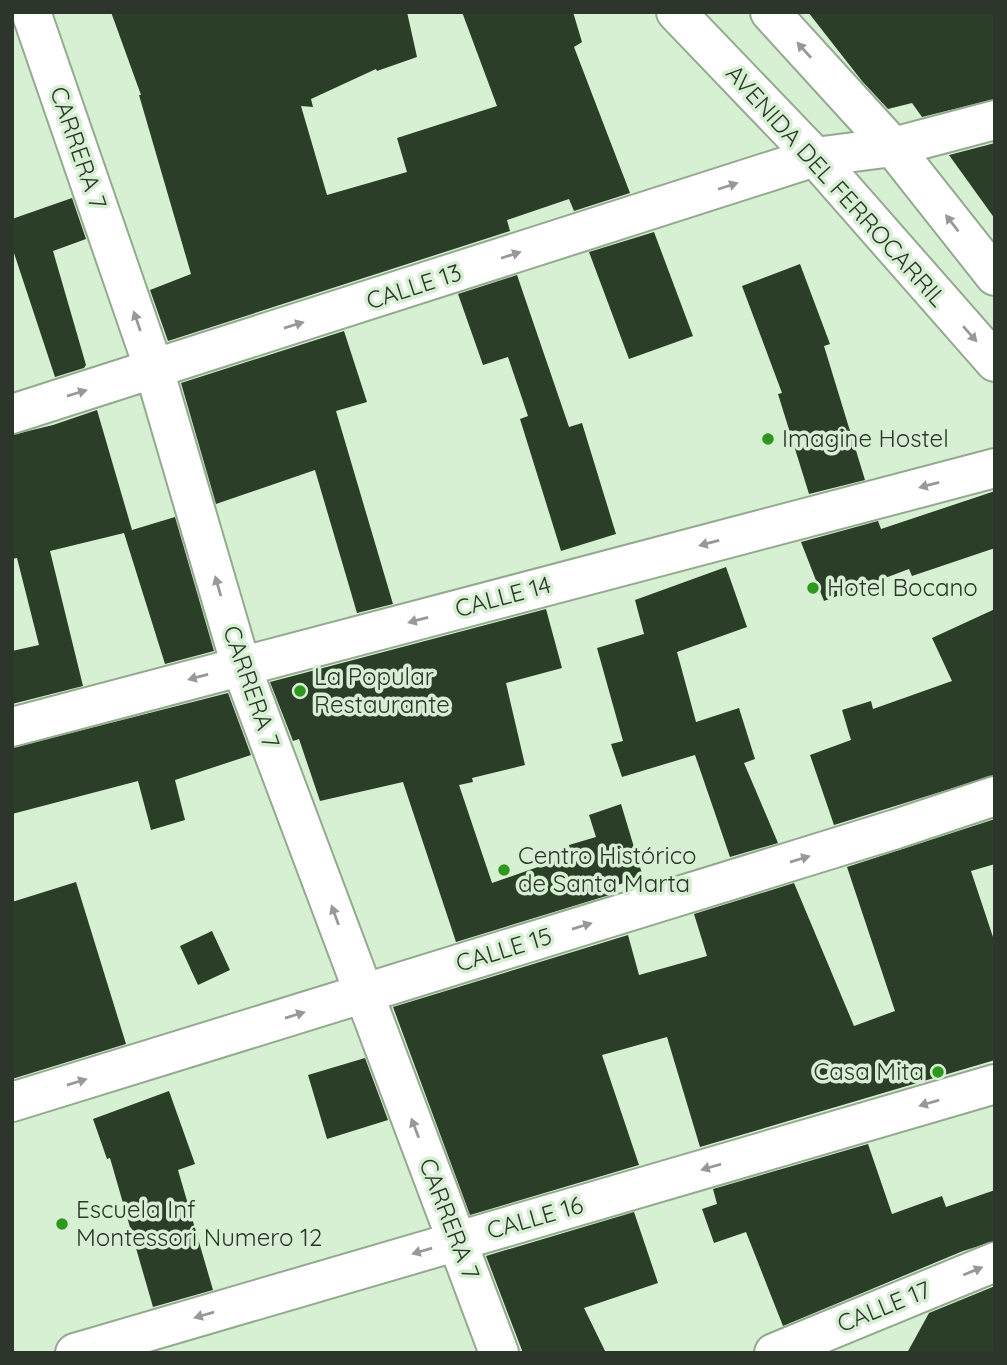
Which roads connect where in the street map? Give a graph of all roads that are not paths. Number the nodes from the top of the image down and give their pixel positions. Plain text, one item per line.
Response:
1 (31, 12) edge
2 (676, 12) edge
3 (769, 12) edge
4 (995, 120) edge
5 (892, 147) junction
6 (815, 157) junction
7 (995, 276) edge
8 (995, 362) edge
9 (154, 369) junction
10 (12, 414) edge
11 (995, 468) edge
12 (241, 666) junction
13 (12, 727) edge
14 (995, 796) edge
15 (364, 993) junction
16 (995, 1084) edge
17 (12, 1102) edge
18 (457, 1241) junction
19 (995, 1262) edge
20 (75, 1353) edge
21 (499, 1353) edge
22 (774, 1353) edge

9 -> 1 street, CARRERA 7
2 - 6 street, AVENIDA DEL FERROCARRIL
5 -> 3 street
4 - 5 street, CALLE 13
5 - 6 street, CALLE 13
7 -> 5 street
6 -> 8 street, AVENIDA DEL FERROCARRIL
9 -> 6 street, CALLE 13
10 -> 9 street, CALLE 13
12 -> 9 street, CARRERA 7
11 -> 12 street, CALLE 14
12 -> 13 street, CALLE 14
15 -> 12 street, CARRERA 7
15 -> 14 street, CALLE 15
17 -> 15 street, CALLE 15
18 -> 15 street, CARRERA 7
16 -> 18 street, CALLE 16
18 -> 20 street, CALLE 16
18 - 21 street, CARRERA 7
22 -> 19 street, CALLE 17

